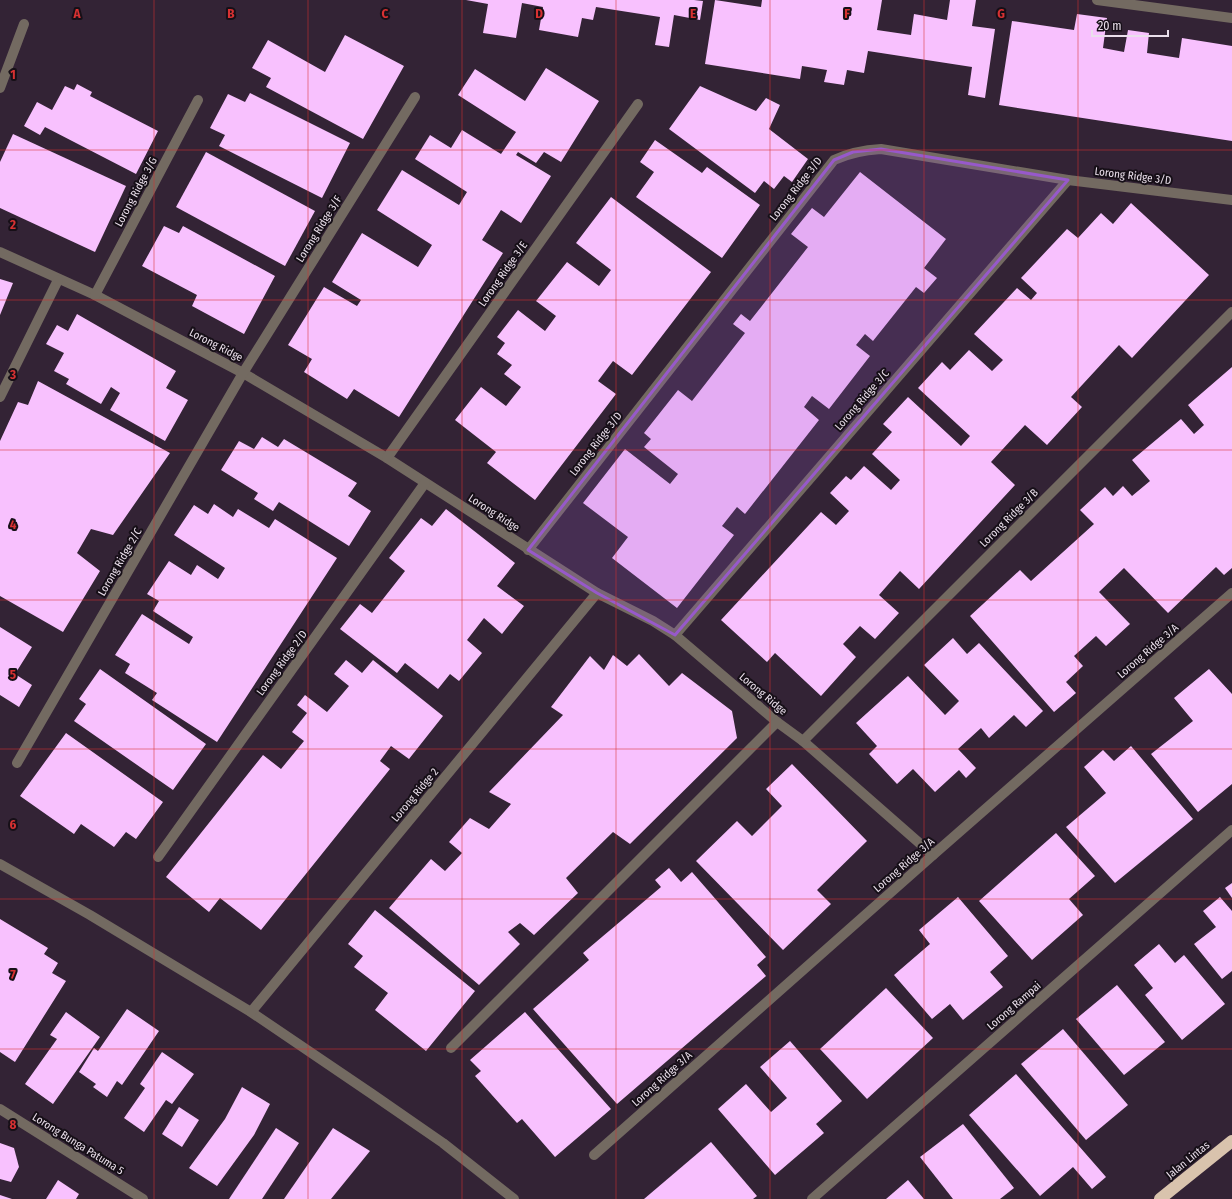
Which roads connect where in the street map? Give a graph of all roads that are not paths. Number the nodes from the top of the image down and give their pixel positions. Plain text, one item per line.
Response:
1 (1097, 0) edge
2 (1232, 18) edge
3 (24, 24) dead end
4 (0, 88) edge
5 (415, 97) dead end
6 (198, 100) dead end
7 (638, 104) dead end
8 (1068, 180) junction
9 (1232, 200) edge
10 (0, 252) edge
11 (58, 280) junction
12 (95, 296) junction
13 (1232, 312) edge
14 (243, 373) junction
15 (0, 397) edge
16 (387, 458) junction
17 (426, 483) junction
18 (528, 550) junction
19 (597, 593) junction
20 (1232, 593) edge
21 (674, 635) junction
22 (777, 722) junction
23 (803, 741) junction
24 (17, 763) dead end
25 (1232, 830) edge
26 (933, 855) junction
27 (158, 857) dead end
28 (0, 864) edge
29 (251, 1012) junction
30 (451, 1048) dead end
31 (0, 1109) edge
32 (1232, 1141) edge
33 (594, 1155) dead end
34 (143, 1199) edge
35 (514, 1199) edge
36 (812, 1199) edge
37 (1160, 1199) edge

1 - 2 street
3 - 4 street
5 - 14 street, Lorong Ridge 3/F
6 - 12 street, Lorong Ridge 3/G
7 - 16 street, Lorong Ridge 3/E
8 - 9 street, Lorong Ridge 3/D
8 - 18 street, Lorong Ridge 3/D
8 - 21 street, Lorong Ridge 3/C
10 - 11 street, Lorong Ridge
11 - 12 street, Lorong Ridge
11 - 15 street
12 - 14 street, Lorong Ridge
13 - 23 street, Lorong Ridge 3/B
14 - 16 street, Lorong Ridge
14 - 24 street, Lorong Ridge 2/C
16 - 17 street, Lorong Ridge
17 - 18 street, Lorong Ridge
17 - 27 street, Lorong Ridge 2/D
18 - 19 street, Lorong Ridge
19 - 21 street, Lorong Ridge
19 - 29 street, Lorong Ridge 2
20 - 26 street, Lorong Ridge 3/A
21 - 22 street, Lorong Ridge
22 - 23 street, Lorong Ridge
22 - 30 street
23 - 26 street, Lorong Ridge
25 - 36 street, Lorong Rampai
26 - 33 street, Lorong Ridge 3/A
28 - 29 street
29 - 35 street
31 - 34 street, Lorong Bunga Patuma 5
32 - 37 highway, Jalan Lintas

